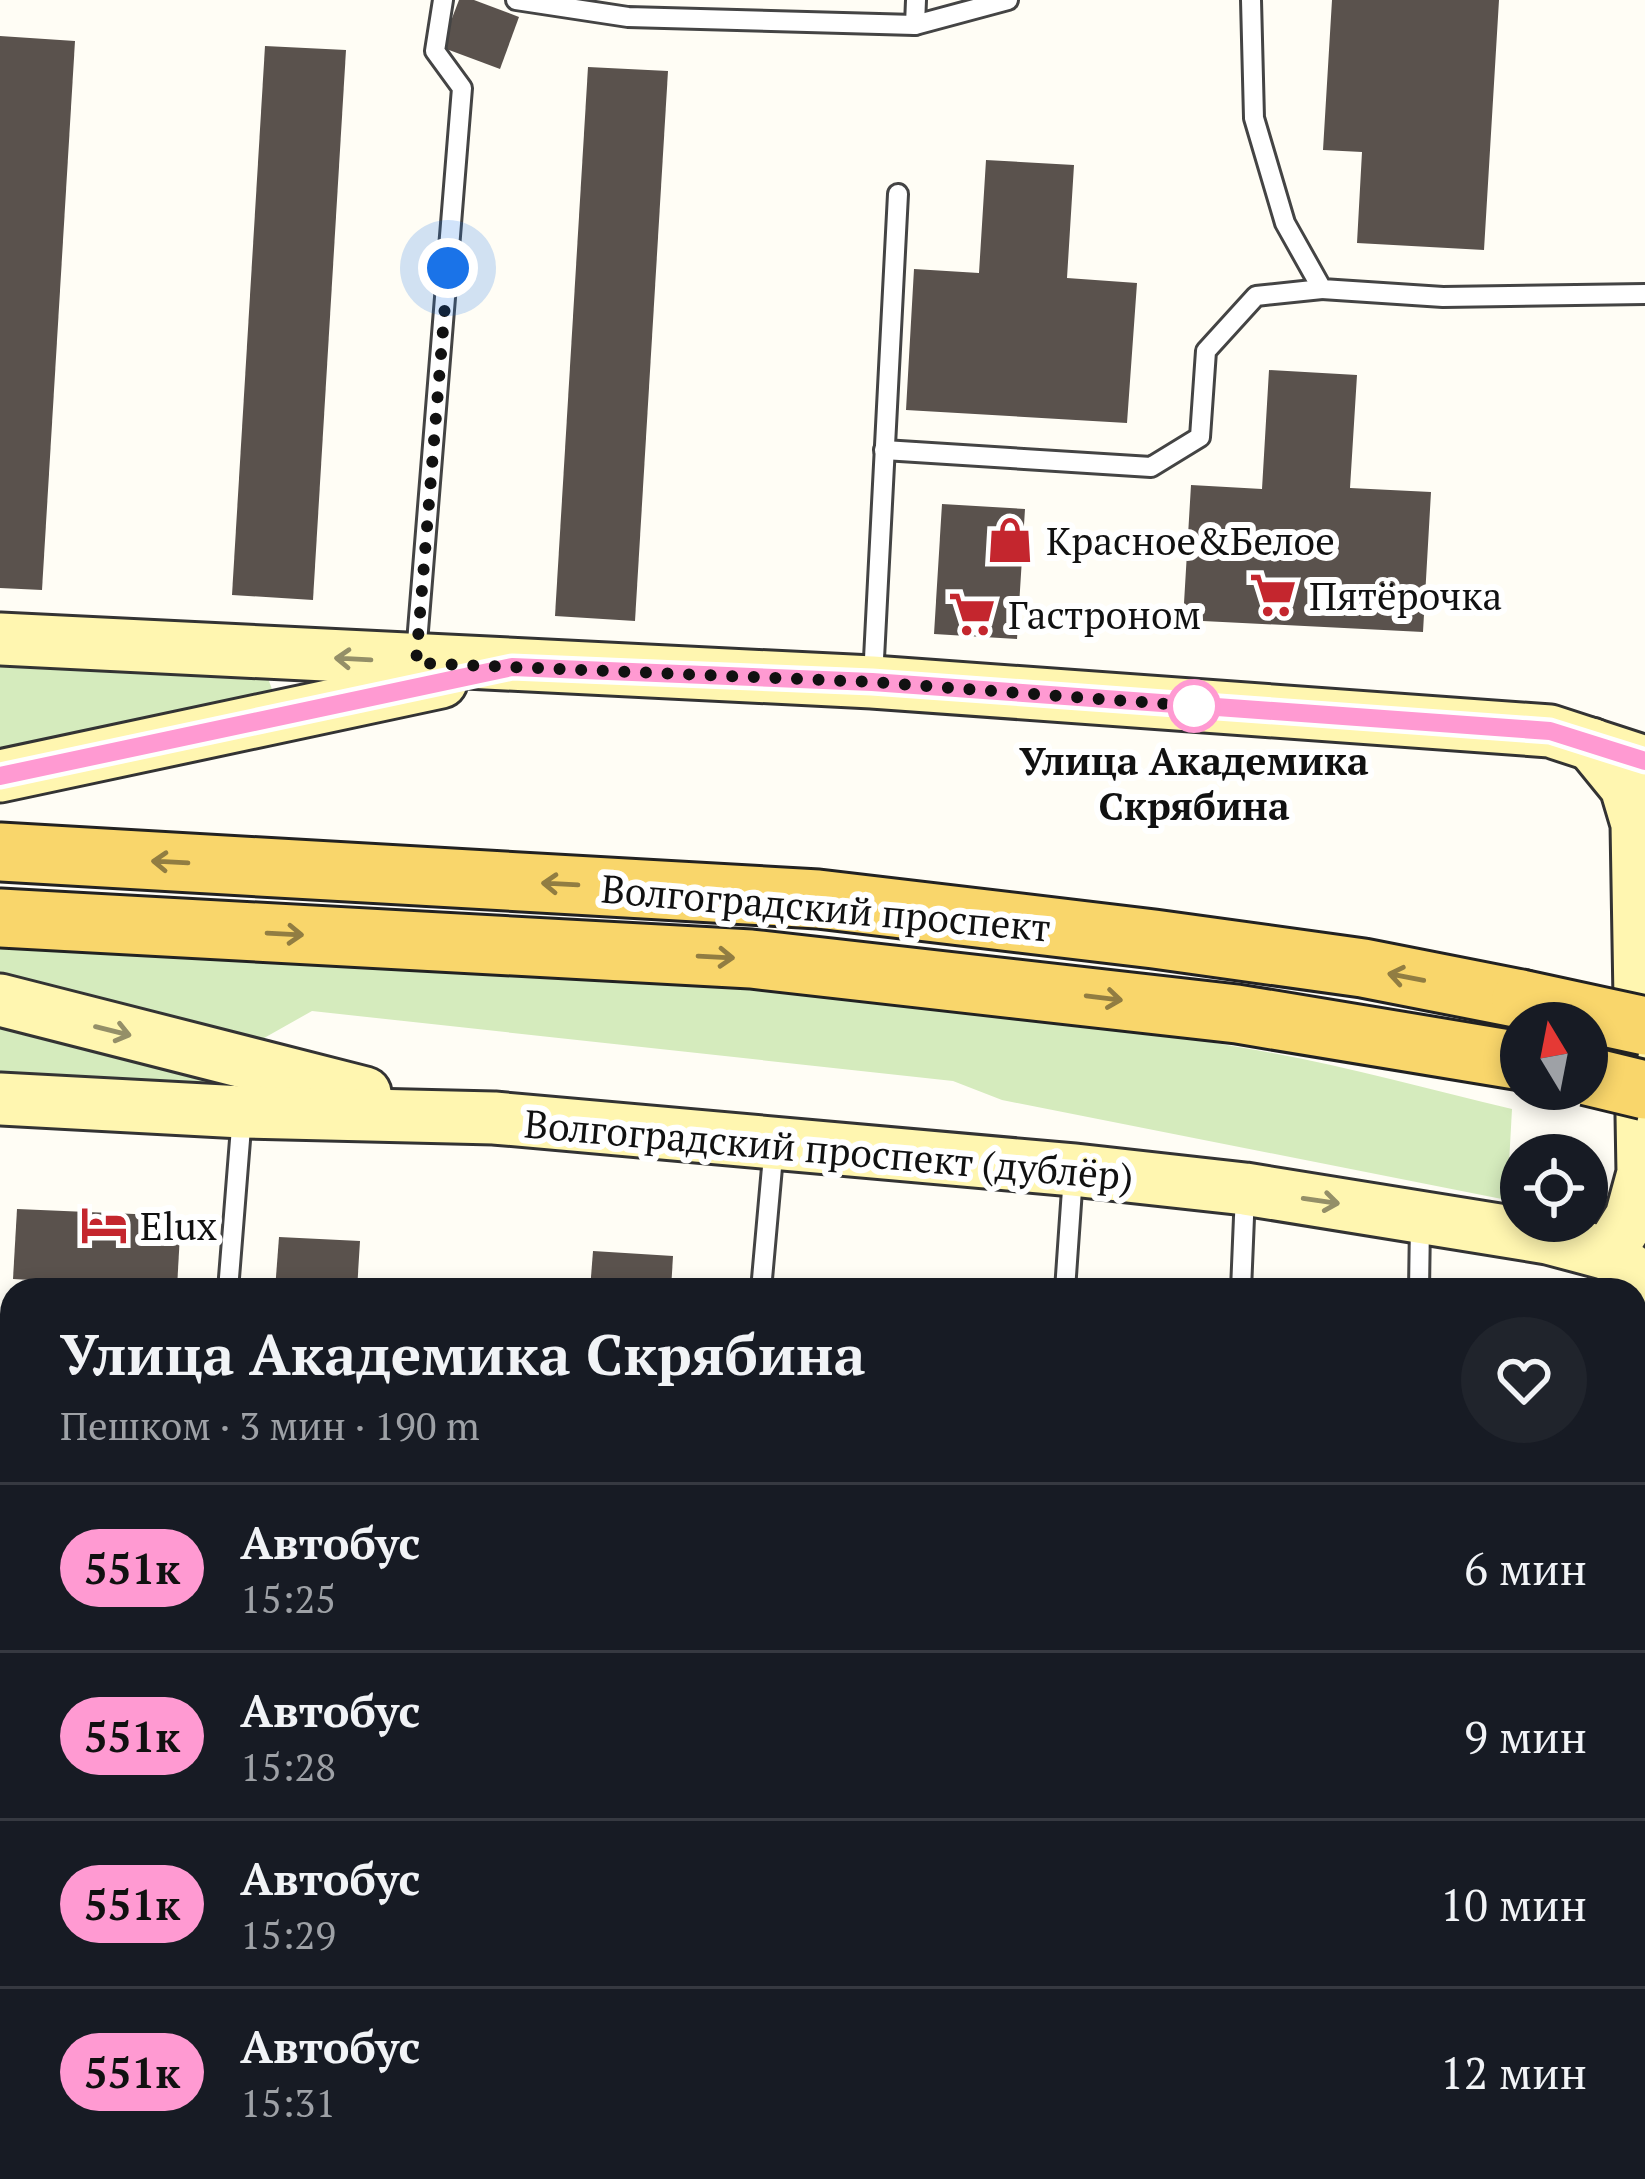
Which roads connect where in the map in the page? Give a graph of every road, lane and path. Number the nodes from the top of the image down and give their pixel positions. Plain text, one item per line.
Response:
1 (443, 0) edge
2 (516, 0) edge
3 (916, 0) edge
4 (1008, 0) edge
5 (1251, 0) edge
6 (629, 8) edge
7 (915, 25) junction
8 (898, 194) dead end
9 (1322, 289) junction
10 (1645, 294) edge
11 (884, 450) junction
12 (0, 639) edge
13 (416, 663) junction
14 (512, 667) junction
15 (872, 682) junction
16 (1592, 744) junction
17 (1645, 761) edge
18 (0, 776) edge
19 (0, 852) edge
20 (0, 918) edge
21 (0, 1000) edge
22 (1645, 1026) edge
23 (1500, 1057) edge
24 (1608, 1081) edge
25 (1645, 1090) edge
26 (0, 1099) edge
27 (242, 1112) junction
28 (494, 1118) junction
29 (775, 1141) junction
30 (1074, 1170) junction
31 (1245, 1189) junction
32 (1420, 1215) junction
33 (1626, 1267) edge
34 (229, 1278) edge
35 (762, 1278) edge
36 (1066, 1278) edge
37 (1241, 1278) edge
38 (1419, 1278) edge

1 - 13 lane
2 - 6 lane
3 - 7 lane
4 - 7 lane
5 - 9 lane
6 - 7 lane
8 - 11 lane
9 - 10 lane
9 - 11 lane
11 - 15 lane
13 -> 12 main road
13 - 14 main road
14 - 15 main road
14 - 18 main road
15 - 16 main road
16 - 17 main road
16 - 33 main road
22 -> 19 main road, Волгоградский проспект, bridge
20 -> 23 main road, Волгоградский проспект
21 -> 28 main road
24 - 25 main road, bridge
26 - 27 main road, Волгоградский проспект (дублёр)
27 - 28 main road, Волгоградский проспект (дублёр)
27 - 34 lane
28 - 29 main road, Волгоградский проспект (дублёр)
29 - 30 main road, Волгоградский проспект (дублёр)
29 - 35 lane
30 - 31 main road, Волгоградский проспект (дублёр)
30 - 36 lane
31 -> 32 main road, Волгоградский проспект (дублёр)
31 - 37 lane
32 - 33 main road, Волгоградский проспект (дублёр)
32 - 38 lane

